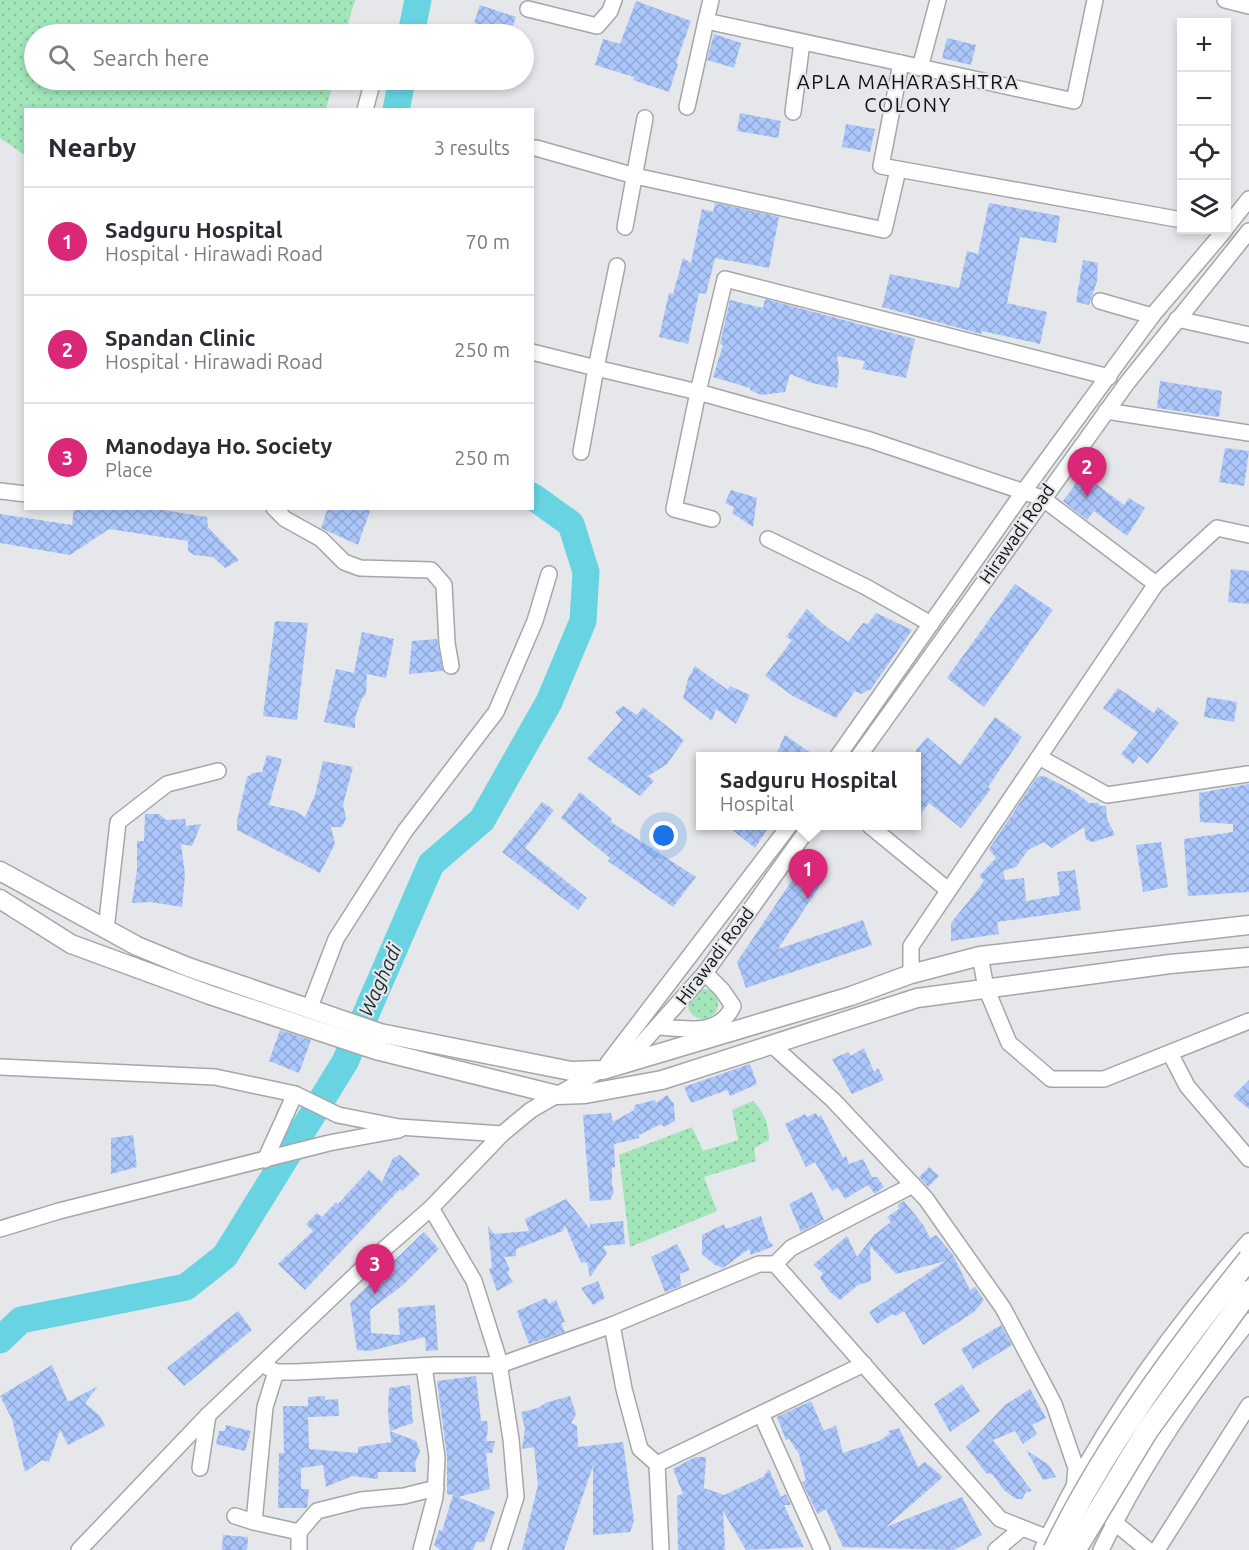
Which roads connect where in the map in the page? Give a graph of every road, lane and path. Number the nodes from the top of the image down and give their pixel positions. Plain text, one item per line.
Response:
1 (614, 0) edge
2 (711, 0) edge
3 (938, 0) edge
4 (1095, 0) edge
5 (1226, 0) edge
6 (1249, 6) edge
7 (528, 9) dead end
8 (706, 21) junction
9 (802, 42) junction
10 (901, 63) junction
11 (920, 68) junction
12 (370, 90) edge
13 (687, 107) dead end
14 (366, 108) edge
15 (793, 112) dead end
16 (645, 118) dead end
17 (536, 148) dead end
18 (898, 170) junction
19 (635, 176) junction
20 (1249, 199) edge
21 (1177, 219) edge
22 (1231, 222) edge
23 (625, 227) dead end
24 (1231, 229) edge
25 (1249, 232) edge
26 (1221, 234) edge
27 (617, 266) dead end
28 (1100, 301) dead end
29 (1152, 316) junction
30 (1177, 319) junction
31 (1249, 334) edge
32 (534, 352) edge
33 (596, 368) junction
34 (1109, 377) junction
35 (698, 392) junction
36 (1106, 411) junction
37 (1249, 433) edge
38 (581, 452) dead end
39 (0, 491) edge
40 (1024, 491) junction
41 (24, 494) edge
42 (1042, 498) junction
43 (276, 510) edge
44 (712, 519) dead end
45 (1249, 535) edge
46 (768, 539) dead end
47 (549, 574) dead end
48 (1156, 584) junction
49 (931, 624) junction
50 (451, 666) dead end
51 (841, 752) edge
52 (862, 752) edge
53 (1039, 757) junction
54 (218, 771) dead end
55 (1249, 771) edge
56 (785, 830) edge
57 (806, 830) edge
58 (876, 830) edge
59 (0, 871) edge
60 (948, 890) junction
61 (0, 899) edge
62 (1249, 926) edge
63 (106, 930) junction
64 (980, 956) junction
65 (1249, 957) edge
66 (705, 973) junction
67 (911, 974) junction
68 (986, 988) junction
69 (316, 1010) junction
70 (1249, 1021) edge
71 (659, 1027) junction
72 (378, 1042) junction
73 (773, 1046) junction
74 (1171, 1055) junction
75 (0, 1067) edge
76 (603, 1070) junction
77 (295, 1094) junction
78 (557, 1095) junction
79 (413, 1128) junction
80 (502, 1134) junction
81 (269, 1159) junction
82 (1249, 1159) edge
83 (913, 1185) junction
84 (431, 1208) junction
85 (0, 1229) edge
86 (1249, 1241) edge
87 (1249, 1259) edge
88 (775, 1264) junction
89 (1249, 1291) edge
90 (1249, 1321) edge
91 (612, 1325) junction
92 (864, 1364) junction
93 (500, 1365) junction
94 (424, 1366) junction
95 (269, 1368) junction
96 (1249, 1405) edge
97 (761, 1414) junction
98 (208, 1415) junction
99 (657, 1464) junction
100 (200, 1468) dead end
101 (436, 1488) junction
102 (1074, 1488) junction
103 (235, 1516) dead end
104 (254, 1521) junction
105 (1114, 1523) junction
106 (1022, 1528) junction
107 (299, 1532) junction
108 (1048, 1546) edge
109 (79, 1550) edge
110 (299, 1550) edge
111 (421, 1550) edge
112 (499, 1550) edge
113 (661, 1550) edge
114 (822, 1550) edge
115 (996, 1550) edge
116 (1075, 1550) edge
117 (1101, 1550) edge
118 (1148, 1550) edge
119 (1157, 1550) edge

1 - 7 street
2 - 8 street
3 - 11 street
4 - 11 street
5 - 6 street
8 - 9 street
8 - 13 street
9 - 10 street
9 - 15 street
10 - 11 street
10 - 18 street
12 - 14 street
16 - 19 street
17 - 19 street
18 - 19 street
18 - 21 street
19 - 23 street
20 - 22 street
24 - 25 street
25 - 30 street, Hirawadi Road
26 - 29 street
27 - 33 street
28 - 29 street
29 - 34 street
30 - 31 street
30 - 36 street, Hirawadi Road
32 - 33 street
33 - 35 street
33 - 38 street
34 - 35 street
34 - 40 street
35 - 40 street
35 - 44 street
36 - 37 street
36 - 42 street, Hirawadi Road
39 - 41 street
40 - 42 street
40 - 49 street
42 - 48 street
42 - 52 street, Hirawadi Road
43 - 50 street
45 - 48 street
46 - 49 street
47 - 69 street
48 - 53 street
49 - 51 street
53 - 55 street
53 - 60 street
54 - 63 street
56 - 76 street
57 - 66 street, Hirawadi Road
58 - 60 street
59 - 63 main road
60 - 67 street
61 - 72 main road
62 - 64 main road
63 - 69 main road
64 - 67 main road
64 - 68 street
65 - 68 main road
66 - 71 street, Hirawadi Road
66 - 71 street
67 - 76 main road
68 - 73 main road
68 - 74 street
69 - 72 main road
70 - 74 street
71 - 76 street, Hirawadi Road
72 - 76 main road
72 - 78 main road
73 - 78 main road
73 - 83 street
74 - 82 street
75 - 77 street
76 - 78 street, Hirawadi Road
77 - 79 street
77 - 81 street
78 - 80 street, Hirawadi Road
79 - 80 street
79 - 81 street
80 - 84 street, Hirawadi Road
81 - 85 street
83 - 88 street
83 - 102 street
84 - 93 street
84 - 95 street, Hirawadi Road
86 - 102 street
87 - 108 highway, bridge
88 - 91 street
88 - 92 street
89 - 116 highway, bridge
90 - 105 street
91 - 93 street
91 - 99 street
92 - 97 street
92 - 106 street
93 - 94 street
93 - 112 street
94 - 95 street
94 - 101 street
95 - 98 street, Hirawadi Road
95 - 104 street
96 - 119 street
97 - 99 street
97 - 114 street
98 - 100 street
98 - 109 street, Hirawadi Road
99 - 113 street
101 - 107 street
101 - 111 street
102 - 105 street
102 - 108 street
103 - 104 street
104 - 107 street
105 - 117 street
105 - 118 street
106 - 108 street
106 - 115 street
107 - 110 street

